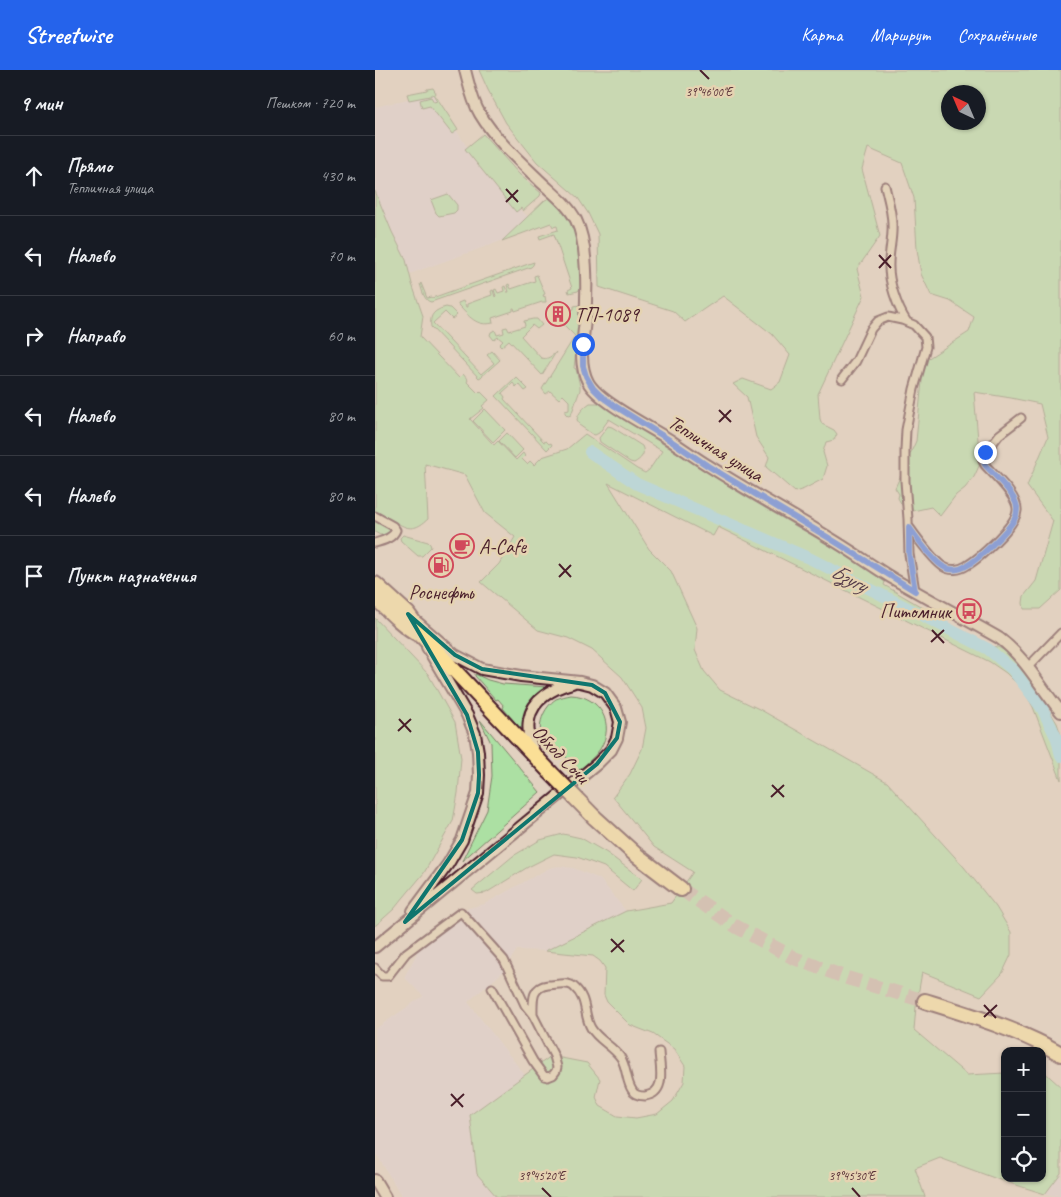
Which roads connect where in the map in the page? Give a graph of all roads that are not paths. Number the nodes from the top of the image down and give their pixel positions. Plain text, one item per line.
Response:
1 (465, 70) edge
2 (885, 186) dead end
3 (907, 322) junction
4 (841, 379) dead end
5 (1021, 418) dead end
6 (375, 516) edge
7 (909, 527) junction
8 (377, 543) edge
9 (375, 579) edge
10 (378, 591) edge
11 (915, 591) junction
12 (408, 614) junction
13 (1061, 633) edge
14 (422, 636) junction
15 (1028, 667) junction
16 (580, 682) junction
17 (1061, 712) edge
18 (535, 755) junction
19 (681, 889) tunnel mouth
20 (405, 922) junction
21 (378, 944) edge
22 (375, 954) edge
23 (375, 968) edge
24 (492, 988) dead end
25 (925, 1001) tunnel mouth
26 (533, 1015) junction
27 (659, 1052) dead end
28 (1061, 1054) edge
29 (375, 1180) edge
30 (385, 1197) edge

1 - 11 main road, Тепличная улица
2 - 3 street
3 - 4 street
3 - 7 street
5 - 7 street
6 - 8 street
7 - 11 street
9 - 10 street
10 - 12 highway, Обход Сочи
10 - 14 highway, Обход Сочи
11 - 15 main road, Тепличная улица
12 - 14 highway, Обход Сочи
12 - 16 main road
13 - 15 street
14 - 18 highway, Обход Сочи
14 - 20 main road
15 - 17 main road, Тепличная улица
16 - 18 main road
16 - 20 main road
18 - 19 highway, Обход Сочи, bridge
20 - 21 main road
21 - 22 main road
23 - 26 street
24 - 26 street
25 - 28 highway
26 - 27 street
29 - 30 main road

